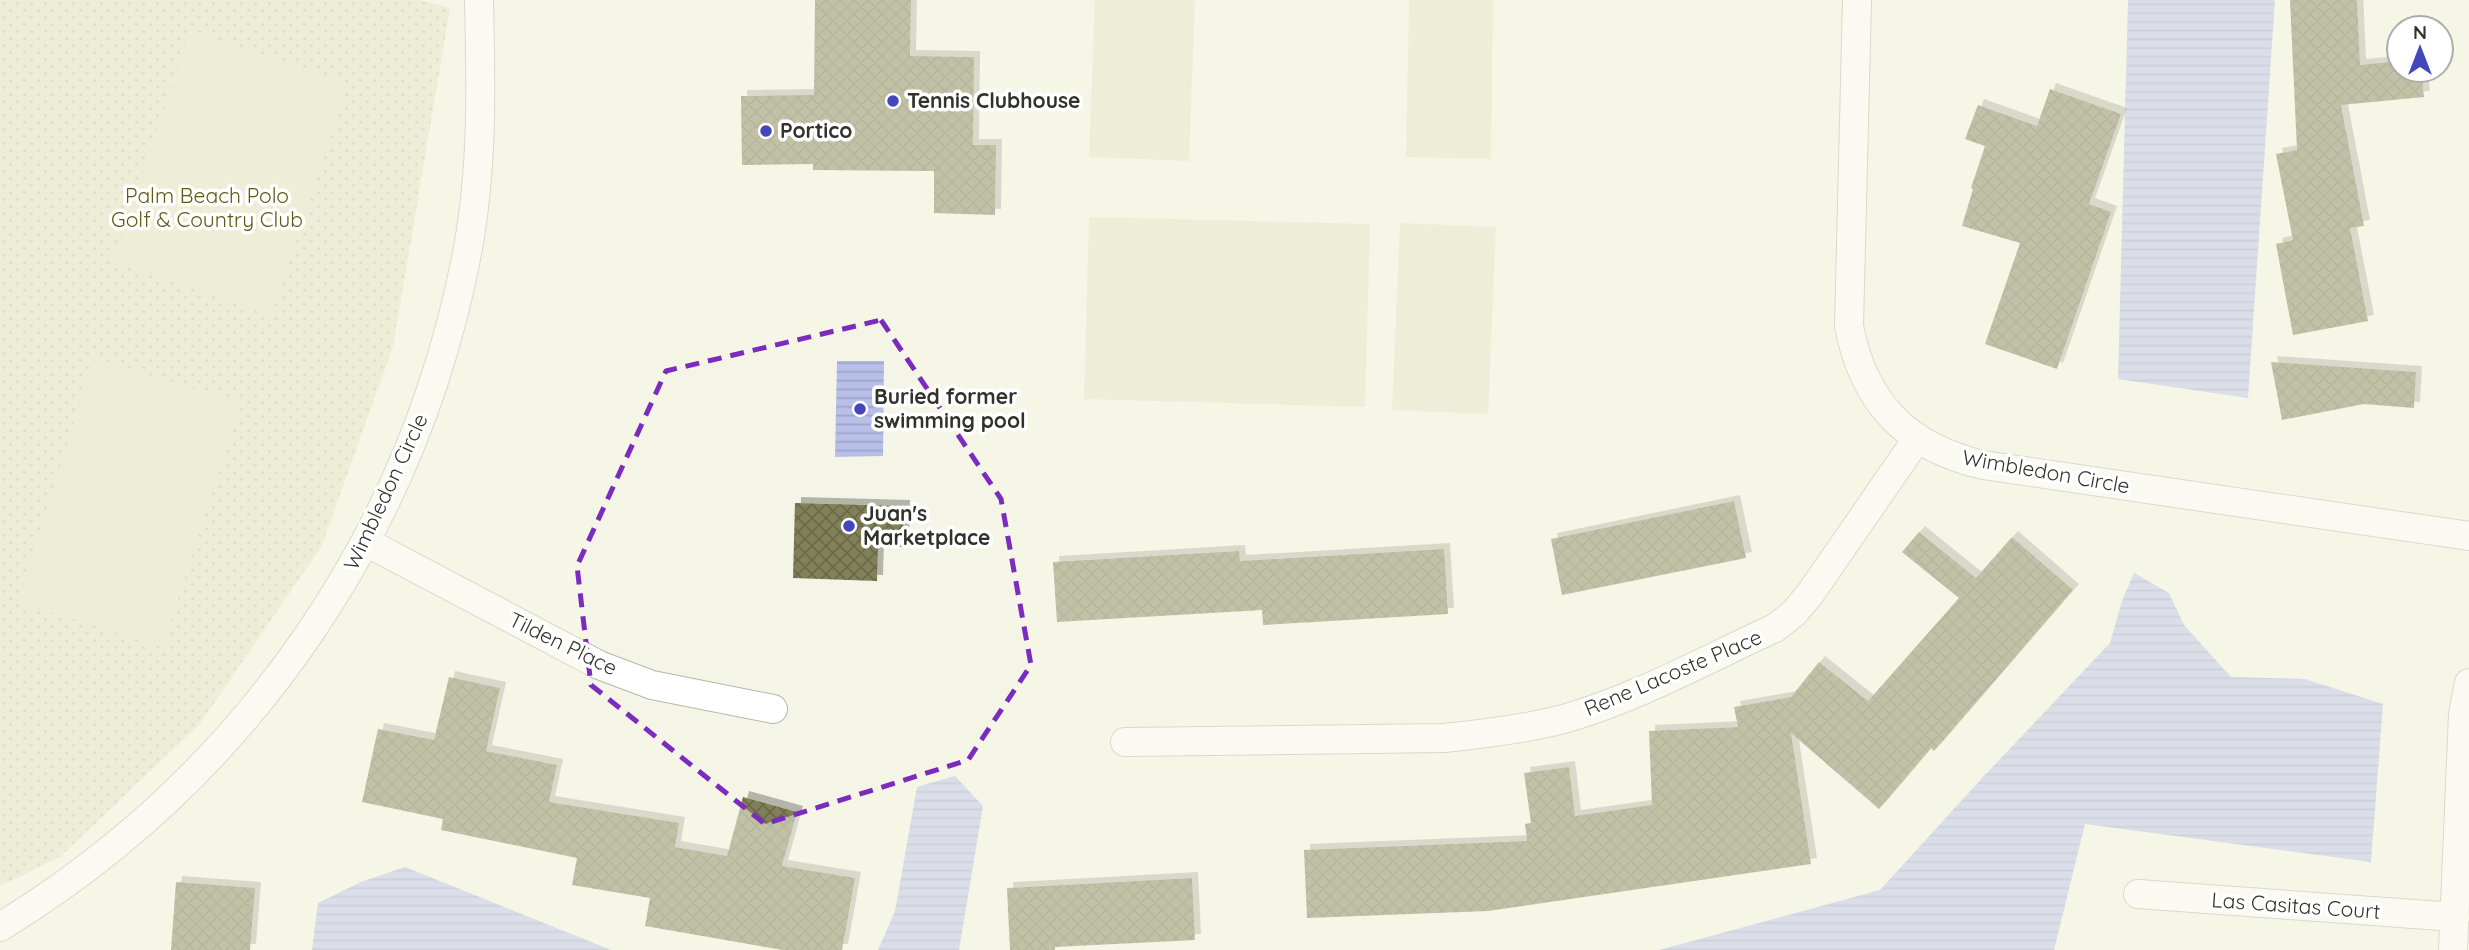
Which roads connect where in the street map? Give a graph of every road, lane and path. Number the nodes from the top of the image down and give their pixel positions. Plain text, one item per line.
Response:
1 (479, 0) edge
2 (1857, 0) edge
3 (1917, 439) junction
4 (2469, 536) edge
5 (366, 542) junction
6 (2469, 682) edge
7 (773, 709) dead end
8 (1125, 742) dead end
9 (2138, 894) dead end
10 (2455, 917) junction
11 (0, 927) edge
12 (2453, 950) edge

1 - 5 street, Wimbledon Circle
2 - 3 street, Wimbledon Circle
3 - 4 street, Wimbledon Circle
3 - 8 street, Rene Lacoste Place
5 - 7 street, Tilden Place
5 - 11 street, Wimbledon Circle
6 - 10 street
9 - 10 street, Las Casitas Court
10 - 12 street

